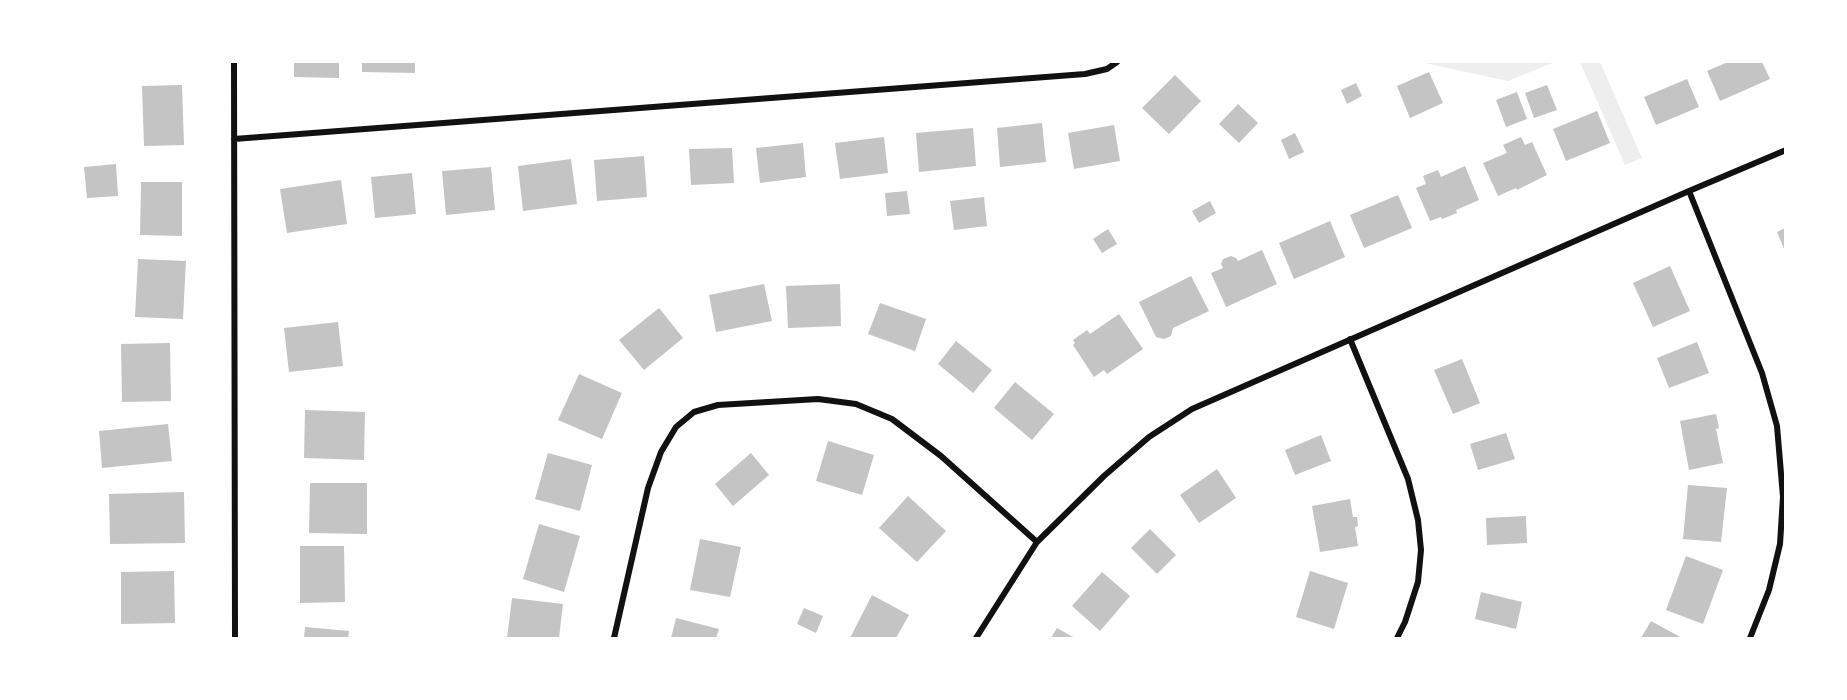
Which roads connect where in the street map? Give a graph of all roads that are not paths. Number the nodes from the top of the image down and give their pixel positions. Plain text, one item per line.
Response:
1 (234, 62) edge
2 (1117, 62) edge
3 (234, 139) junction
4 (1785, 150) edge
5 (1689, 191) junction
6 (1350, 339) junction
7 (1037, 542) junction
8 (235, 639) edge
9 (614, 639) edge
10 (976, 639) edge
11 (1397, 639) edge
12 (1750, 639) edge

1 - 3 street
2 - 3 street
3 - 8 street
4 - 5 street
5 - 6 street
5 - 12 street
6 - 7 street
6 - 11 street
7 - 9 street
7 - 10 street

